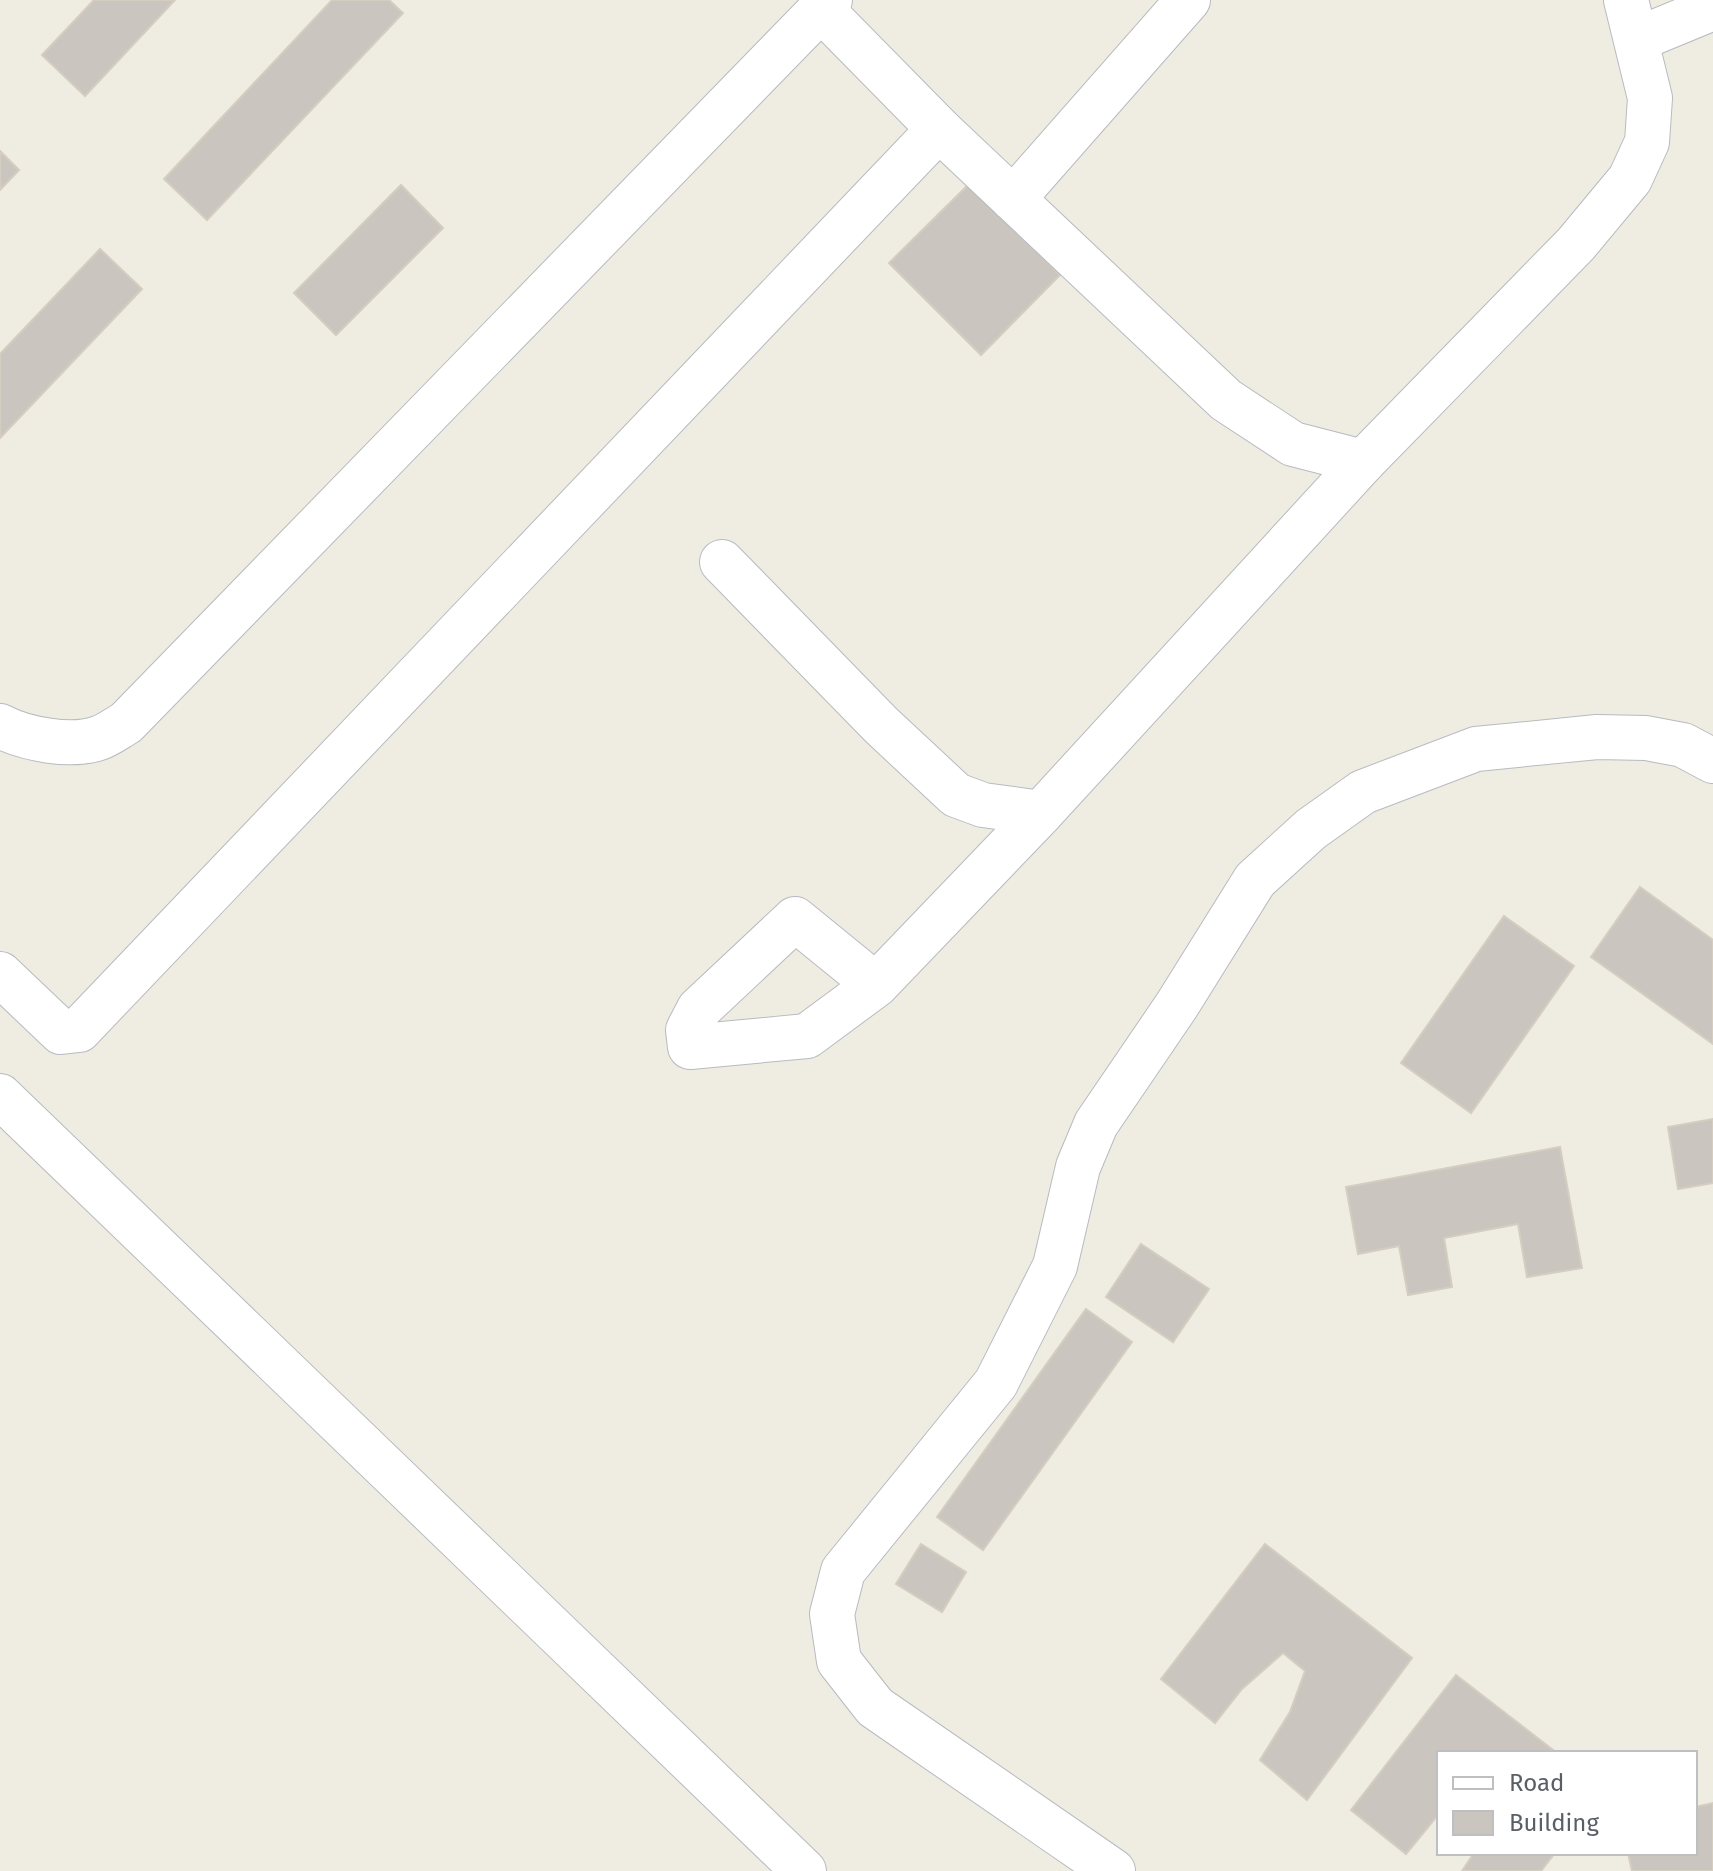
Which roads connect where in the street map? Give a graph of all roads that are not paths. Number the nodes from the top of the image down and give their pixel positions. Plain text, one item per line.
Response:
1 (1188, 0) edge
2 (826, 5) edge
3 (1713, 8) edge
4 (1632, 19) edge
5 (939, 129) junction
6 (1013, 199) junction
7 (1363, 462) junction
8 (722, 562) dead end
9 (0, 726) edge
10 (1713, 761) edge
11 (1041, 813) junction
12 (0, 974) edge
13 (876, 985) dead end
14 (0, 1096) edge
15 (804, 1871) edge
16 (1113, 1871) edge

1 - 6 street
2 - 5 street
2 - 9 street
3 - 4 street
4 - 7 street
5 - 6 street
5 - 12 street
6 - 7 street
7 - 11 street
8 - 11 street
10 - 16 street
11 - 13 street
14 - 15 street

